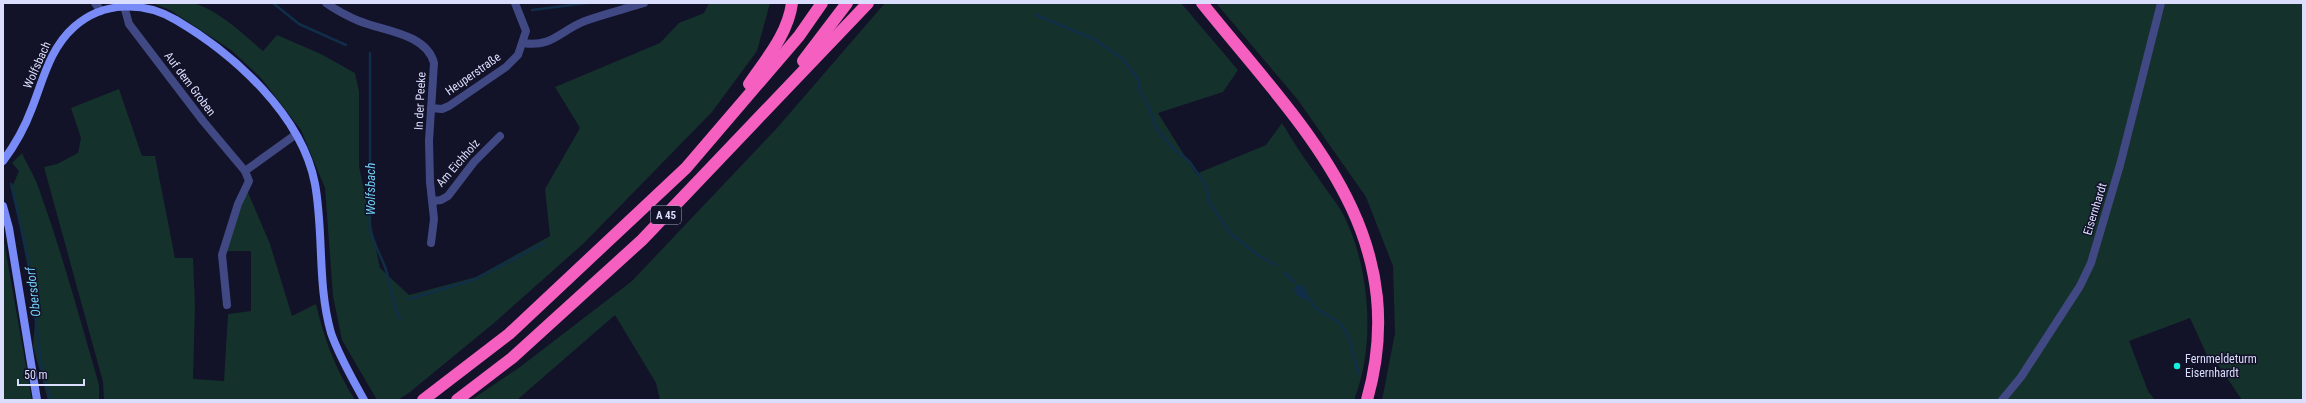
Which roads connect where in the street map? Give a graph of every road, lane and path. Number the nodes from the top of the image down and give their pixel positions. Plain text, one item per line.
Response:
1 (94, 3) edge
2 (326, 3) edge
3 (515, 3) edge
4 (644, 3) edge
5 (792, 3) edge
6 (822, 3) edge
7 (847, 3) edge
8 (868, 3) edge
9 (1202, 3) edge
10 (2161, 3) edge
11 (124, 6) junction
12 (101, 11) junction
13 (523, 44) junction
14 (431, 108) junction
15 (758, 119) junction
16 (295, 135) junction
17 (500, 136) dead end
18 (712, 140) junction
19 (3, 161) edge
20 (245, 171) junction
21 (432, 201) junction
22 (3, 206) edge
23 (5, 217) edge
24 (430, 243) dead end
25 (227, 305) dead end
26 (38, 400) edge
27 (364, 400) edge
28 (424, 400) edge
29 (457, 400) edge
30 (1367, 400) edge
31 (2002, 400) edge

1 - 12 street
2 - 14 street, In der Peeke
3 - 13 street
4 - 13 street
5 - 18 highway
6 - 18 highway, A 45
7 - 15 highway, A 45
8 - 15 highway
9 - 30 highway
10 - 31 street, Eisernhardt
11 - 12 main road, Wolfsbach
11 - 16 main road, Wolfsbach
11 - 20 street, Auf dem Groben
12 - 19 main road, Wolfsbach
13 - 14 street, Heuperstraße
14 - 21 street, In der Peeke
15 - 29 highway, A 45
16 - 20 street
16 - 27 main road, Wolfsbach
17 - 21 street, Am Eichholz
18 - 28 highway, A 45
20 - 25 street
21 - 24 street, In der Peeke
22 - 23 main road
23 - 26 main road

